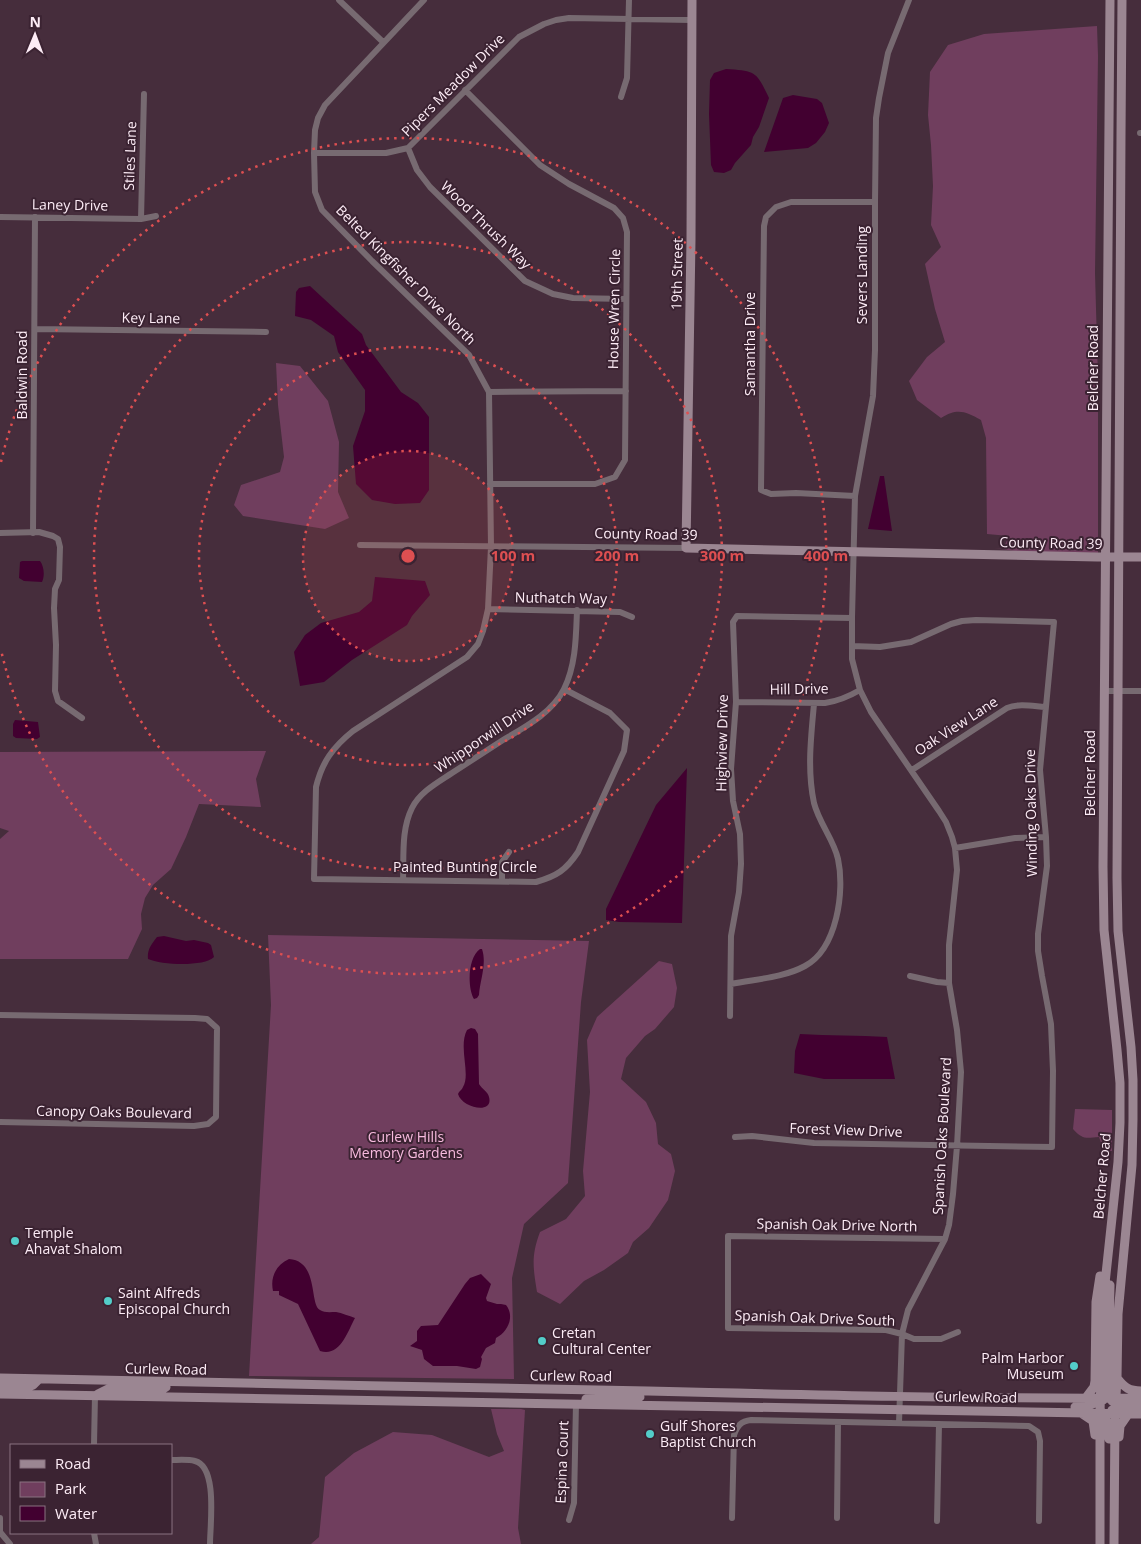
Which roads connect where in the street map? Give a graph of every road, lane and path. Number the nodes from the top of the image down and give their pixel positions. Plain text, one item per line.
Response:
1 (339, 0) edge
2 (424, 0) edge
3 (629, 0) edge
4 (692, 0) edge
5 (910, 0) edge
6 (1110, 0) edge
7 (1122, 0) edge
8 (628, 19) junction
9 (692, 20) junction
10 (383, 42) junction
11 (465, 90) junction
12 (144, 94) dead end
13 (621, 97) dead end
14 (408, 148) junction
15 (314, 153) junction
16 (875, 202) junction
17 (156, 216) dead end
18 (0, 217) edge
19 (35, 217) junction
20 (141, 218) junction
21 (626, 299) junction
22 (35, 329) junction
23 (266, 332) dead end
24 (626, 391) junction
25 (489, 392) junction
26 (490, 484) junction
27 (855, 496) junction
28 (0, 533) edge
29 (33, 533) junction
30 (360, 545) dead end
31 (491, 547) junction
32 (686, 548) junction
33 (853, 553) junction
34 (1119, 557) junction
35 (1141, 557) edge
36 (1106, 558) junction
37 (488, 609) junction
38 (577, 610) junction
39 (632, 617) dead end
40 (852, 618) junction
41 (852, 646) junction
42 (564, 690) junction
43 (860, 690) junction
44 (1104, 691) junction
45 (1118, 691) junction
46 (1141, 691) edge
47 (736, 702) junction
48 (814, 704) junction
49 (1045, 707) junction
50 (82, 718) dead end
51 (912, 770) junction
52 (1046, 837) junction
53 (955, 848) junction
54 (509, 852) dead end
55 (314, 879) joint
56 (404, 880) junction
57 (502, 882) junction
58 (910, 976) dead end
59 (949, 983) junction
60 (731, 984) junction
61 (0, 1014) edge
62 (730, 1016) dead end
63 (0, 1122) edge
64 (734, 1137) dead end
65 (957, 1146) junction
66 (945, 1239) junction
67 (1110, 1242) junction
68 (728, 1328) joint
69 (958, 1332) dead end
70 (902, 1334) junction
71 (0, 1378) edge
72 (1117, 1378) junction
73 (39, 1379) junction
74 (176, 1383) junction
75 (0, 1387) edge
76 (647, 1391) junction
77 (1141, 1391) edge
78 (0, 1394) edge
79 (95, 1395) junction
80 (899, 1396) junction
81 (1084, 1398) junction
82 (1141, 1398) edge
83 (576, 1403) junction
84 (1141, 1405) edge
85 (1107, 1406) junction
86 (899, 1409) junction
87 (976, 1411) junction
88 (1080, 1412) junction
89 (1128, 1414) junction
90 (1141, 1414) edge
91 (838, 1422) junction
92 (899, 1424) junction
93 (939, 1424) junction
94 (94, 1444) edge
95 (172, 1460) edge
96 (0, 1518) edge
97 (732, 1518) dead end
98 (837, 1518) dead end
99 (569, 1520) dead end
100 (937, 1520) dead end
101 (1039, 1521) dead end
102 (1100, 1527) junction
103 (1113, 1542) edge
104 (10, 1544) edge
105 (210, 1544) edge
106 (1100, 1544) edge

1 - 10 street
2 - 10 street, Belted Kingfisher Drive North
3 - 8 street
4 - 9 main road, 19th Street
5 - 16 street, Severs Landing
6 - 36 main road, Belcher Road
7 - 34 main road, Belcher Road
8 - 9 street, Pipers Meadow Drive
8 - 11 street, Pipers Meadow Drive
8 - 13 street
9 - 32 main road, 19th Street
10 - 15 street, Belted Kingfisher Drive North
11 - 14 street, Pipers Meadow Drive
11 - 21 street, House Wren Circle
12 - 20 street, Stiles Lane
14 - 15 street
14 - 21 street, Wood Thrush Way
15 - 25 street, Belted Kingfisher Drive North
16 - 27 street, Severs Landing
16 - 27 street, Samantha Drive
17 - 20 street, Laney Drive
18 - 19 street, Laney Drive
19 - 20 street, Laney Drive
19 - 22 street, Baldwin Road
21 - 24 street, House Wren Circle
22 - 23 street, Key Lane
22 - 29 street, Baldwin Road
24 - 25 street
24 - 26 street, House Wren Circle
25 - 26 street, Belted Kingfisher Drive North
26 - 31 street, Belted Kingfisher Drive North
27 - 33 street, Severs Landing
28 - 29 street
29 - 50 street
30 - 31 street, County Road 39
31 - 32 street, County Road 39
31 - 37 street, Belted Kingfisher Drive North
32 - 33 main road, County Road 39
33 - 36 main road, County Road 39
33 - 40 street, Spanish Oaks Boulevard
34 - 35 main road, County Road 39
34 - 36 main road, County Road 39
34 - 45 main road, Belcher Road
36 - 44 main road, Belcher Road
37 - 38 street, Nuthatch Way
37 - 55 street, Belted Kingfisher Drive North
38 - 39 street, Nuthatch Way
38 - 42 street, Whipporwill Drive
40 - 41 street, Spanish Oaks Boulevard
40 - 47 street, Highview Drive
41 - 43 street, Spanish Oaks Boulevard
41 - 49 street, Winding Oaks Drive
42 - 56 street, Whipporwill Drive
42 - 57 street, Painted Bunting Circle
43 - 48 street, Hill Drive
43 - 51 street, Spanish Oaks Boulevard
44 - 45 street
44 - 67 main road, Belcher Road
45 - 46 street
45 - 72 main road, Belcher Road
47 - 48 street, Hill Drive
47 - 60 street, Highview Drive
48 - 60 street
49 - 51 street, Oak View Lane
49 - 52 street, Winding Oaks Drive
51 - 53 street, Spanish Oaks Boulevard
52 - 53 street
52 - 65 street, Winding Oaks Drive
53 - 59 street, Spanish Oaks Boulevard
54 - 57 street
55 - 56 street, Painted Bunting Circle
56 - 57 street, Painted Bunting Circle
58 - 59 street
59 - 65 street, Spanish Oaks Boulevard
60 - 62 street, Highview Drive
61 - 63 street, Canopy Oaks Boulevard
64 - 65 street, Forest View Drive
65 - 66 street, Spanish Oaks Boulevard
66 - 68 street, Spanish Oak Drive North
66 - 70 street, Spanish Oaks Boulevard
67 - 81 main road
67 - 85 main road, Belcher Road
68 - 70 street, Spanish Oak Drive South
69 - 70 street, Spanish Oak Drive South
70 - 80 street, Spanish Oaks Boulevard
71 - 73 main road, Curlew Road
72 - 77 main road
72 - 85 main road, Belcher Road
73 - 74 main road, Curlew Road
73 - 75 main road
74 - 76 main road, Curlew Road
74 - 79 main road
76 - 80 main road, Curlew Road
76 - 83 main road
78 - 79 main road, Curlew Road
79 - 83 main road, Curlew Road
79 - 94 street
80 - 81 main road, Curlew Road
80 - 86 street, Spanish Oaks Boulevard
81 - 85 main road, Curlew Road
82 - 85 main road, Curlew Road
83 - 86 main road, Curlew Road
83 - 99 street, Espina Court
84 - 85 main road
85 - 87 main road
85 - 88 main road, Curlew Road
85 - 89 main road, Curlew Road
85 - 102 main road, Belcher Road
85 - 103 main road, Belcher Road
86 - 87 main road, Curlew Road
86 - 92 street, Spanish Oaks Boulevard
87 - 88 main road, Curlew Road
88 - 102 main road
89 - 90 main road, Curlew Road
89 - 103 main road
91 - 92 street
91 - 97 street
91 - 98 street
92 - 93 street
93 - 100 street
93 - 101 street
95 - 105 street
96 - 104 street
102 - 106 main road, Belcher Road

